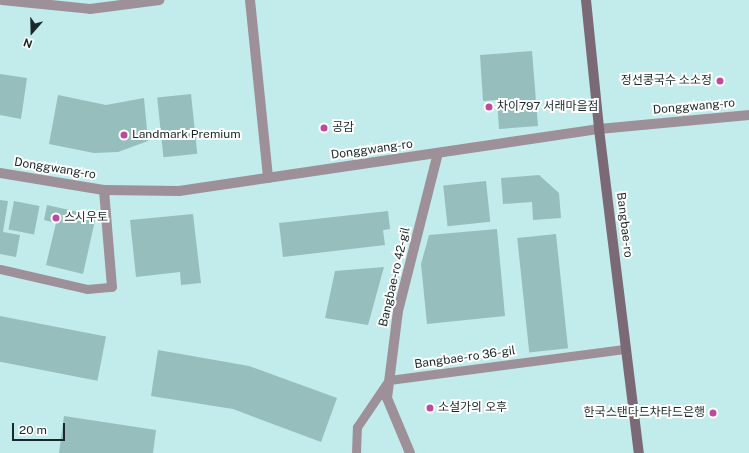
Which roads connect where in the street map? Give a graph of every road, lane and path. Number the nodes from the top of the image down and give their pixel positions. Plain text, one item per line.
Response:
1 (2, 0) edge
2 (159, 0) edge
3 (250, 0) edge
4 (586, 0) edge
5 (72, 4) edge
6 (749, 115) edge
7 (599, 129) junction
8 (438, 153) junction
9 (0, 173) edge
10 (268, 178) junction
11 (104, 190) junction
12 (0, 269) edge
13 (112, 287) joint
14 (626, 349) junction
15 (390, 380) junction
16 (356, 453) edge
17 (410, 453) edge
18 (639, 453) edge

1 - 5 street
2 - 5 street
3 - 10 street
4 - 7 main road, Bangbae-ro
6 - 7 street, Donggwang-ro
7 - 8 street, Donggwang-ro
7 - 14 main road, Bangbae-ro
8 - 10 street, Donggwang-ro
8 - 15 street, Bangbae-ro 42-gil
9 - 11 street, Donggwang-ro
10 - 11 street, Donggwang-ro
11 - 13 street
12 - 13 lane
14 - 15 lane, Bangbae-ro 36-gil
14 - 18 main road, Bangbae-ro
15 - 16 lane
15 - 17 street, Bangbae-ro 42-gil

